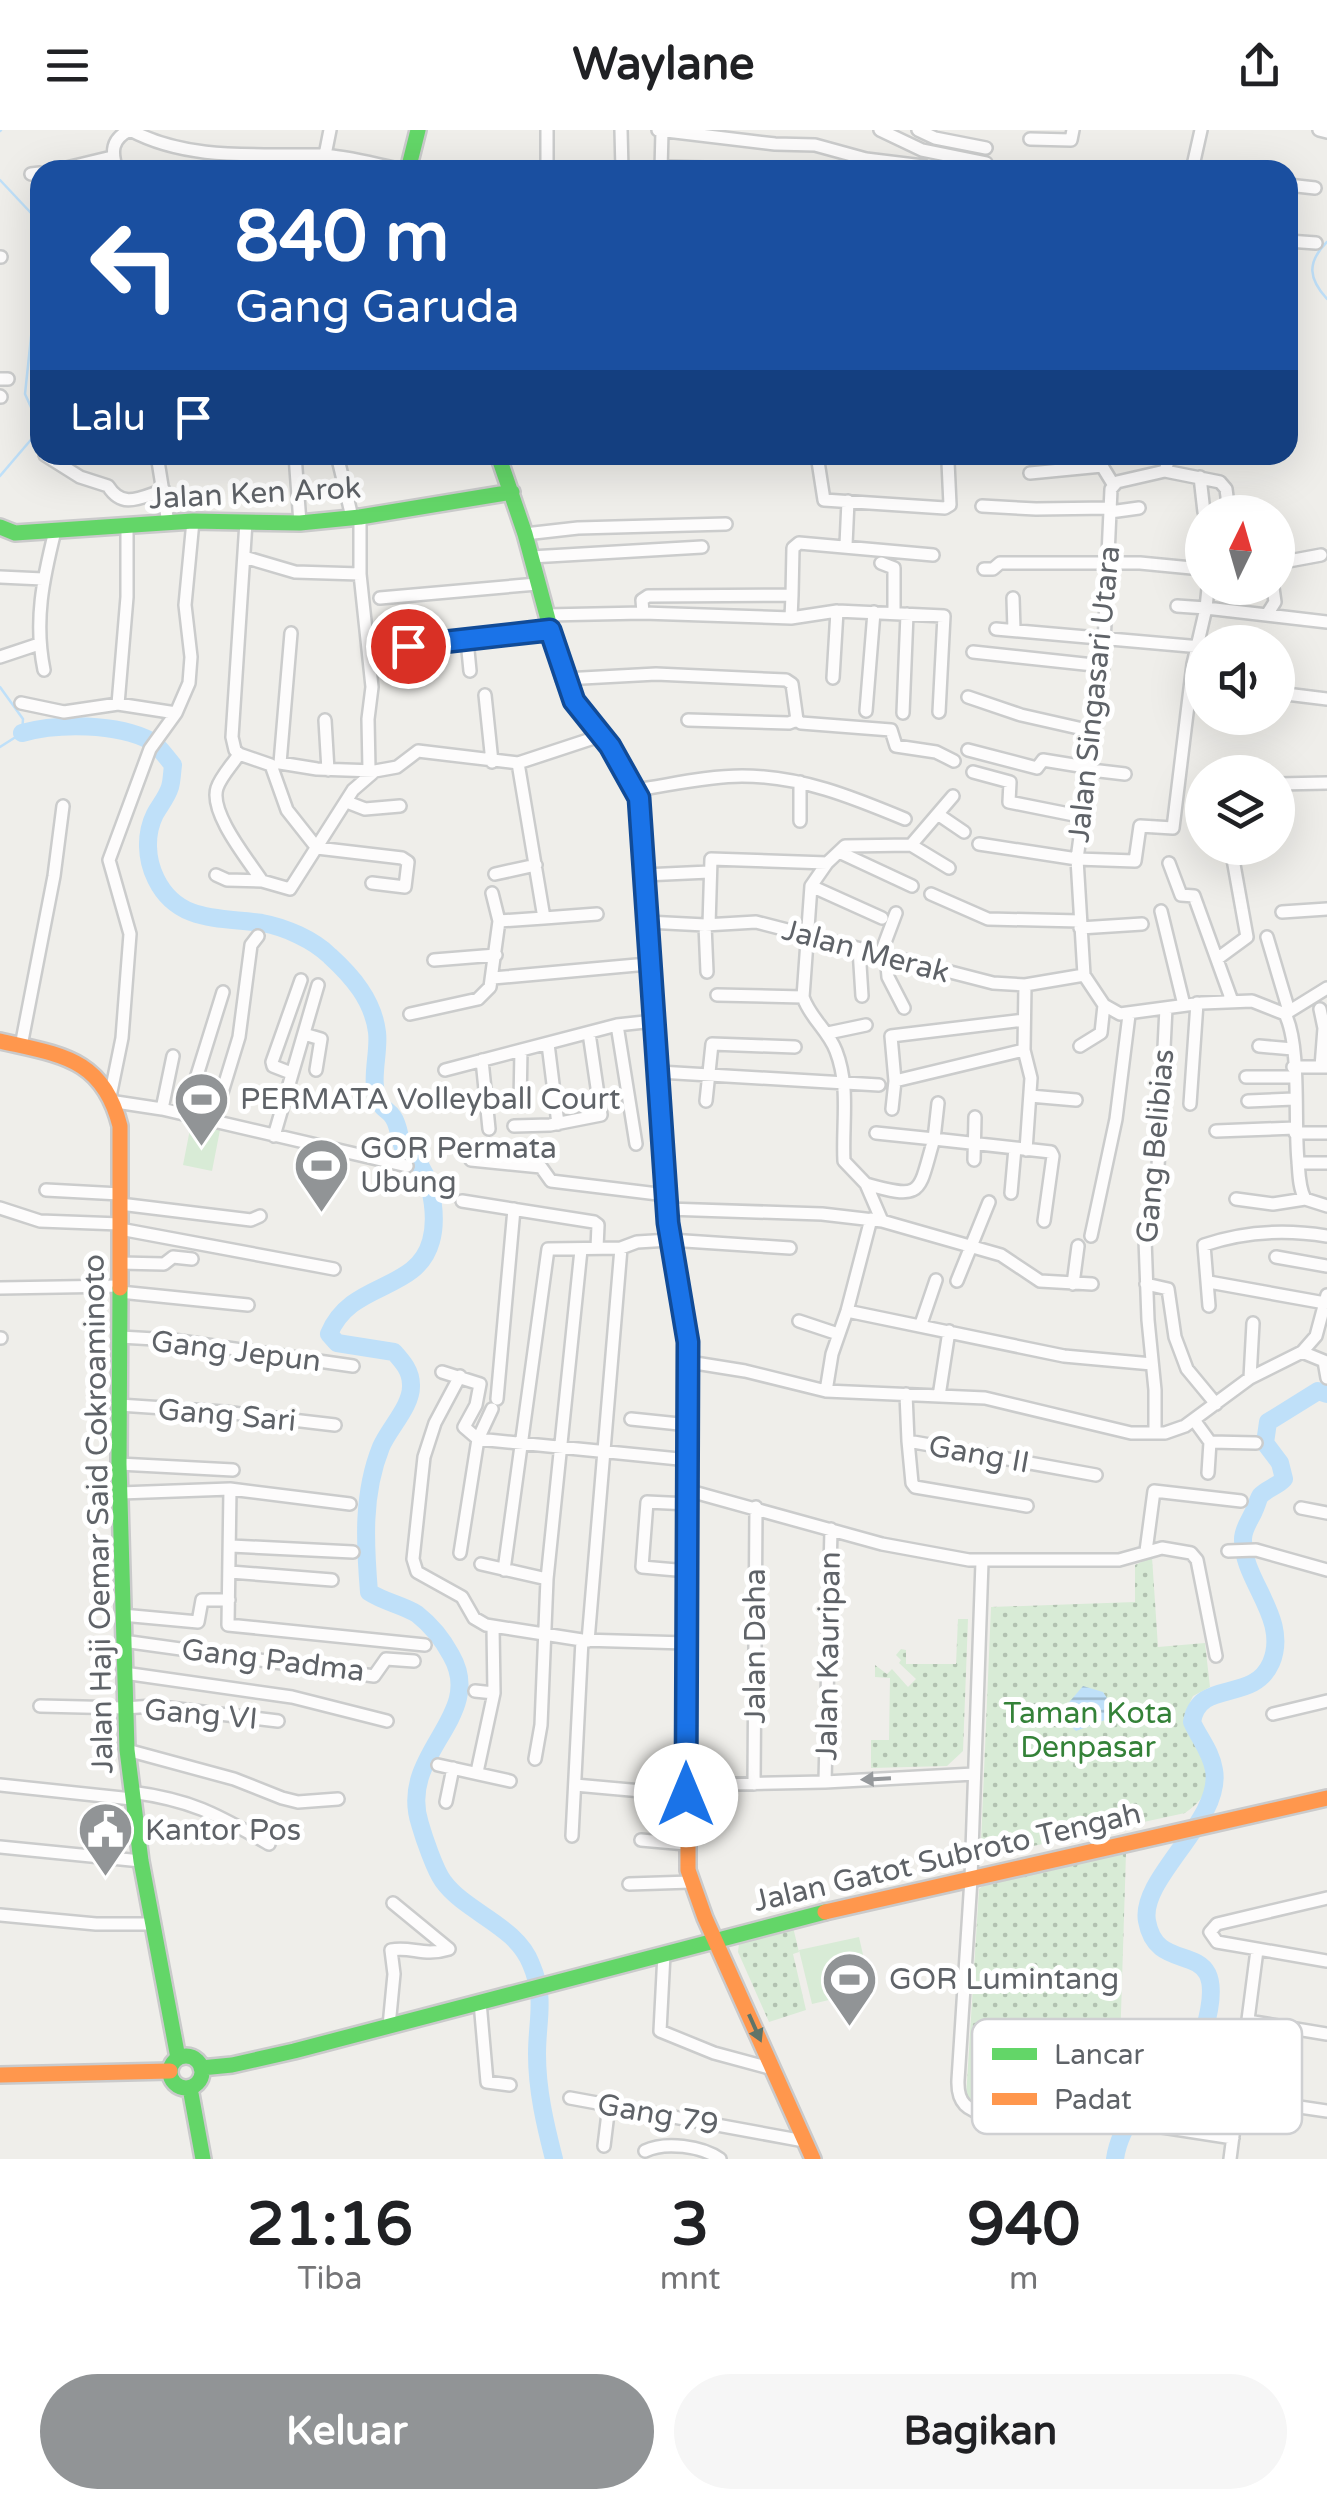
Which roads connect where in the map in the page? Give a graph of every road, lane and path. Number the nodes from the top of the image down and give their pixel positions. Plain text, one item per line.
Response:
1 (130, 130) edge
2 (330, 130) edge
3 (418, 130) edge
4 (547, 130) edge
5 (620, 130) edge
6 (660, 130) edge
7 (880, 130) edge
8 (918, 130) edge
9 (1073, 130) edge
10 (1200, 130) edge
11 (1030, 139) dead end
12 (986, 148) dead end
13 (325, 155) junction
14 (112, 157) junction
15 (100, 160) edge
16 (113, 160) edge
17 (352, 160) edge
18 (409, 160) edge
19 (547, 160) edge
20 (622, 160) edge
21 (661, 160) edge
22 (874, 160) edge
23 (962, 160) edge
24 (1194, 160) edge
25 (1298, 186) edge
26 (1315, 188) dead end
27 (1298, 242) edge
28 (1316, 243) dead end
29 (60, 465) edge
30 (159, 465) edge
31 (296, 465) edge
32 (340, 465) edge
33 (502, 465) edge
34 (818, 465) edge
35 (948, 465) edge
36 (1167, 465) edge
37 (1165, 470) junction
38 (1030, 473) dead end
39 (1200, 478) junction
40 (1114, 484) junction
41 (164, 490) junction
42 (512, 492) junction
43 (1202, 495) edge
44 (1225, 495) edge
45 (848, 501) junction
46 (982, 506) dead end
47 (1139, 508) dead end
48 (1110, 510) junction
49 (356, 517) junction
50 (194, 521) junction
51 (246, 522) junction
52 (168, 523) junction
53 (300, 523) junction
54 (726, 524) dead end
55 (127, 526) junction
56 (0, 527) edge
57 (54, 532) junction
58 (524, 534) junction
59 (846, 545) junction
60 (702, 547) dead end
61 (933, 554) dead end
62 (1321, 555) dead end
63 (244, 558) junction
64 (532, 558) junction
65 (1295, 560) edge
66 (1110, 563) junction
67 (882, 564) dead end
68 (1185, 568) edge
69 (984, 569) dead end
70 (360, 574) junction
71 (0, 577) edge
72 (42, 579) junction
73 (537, 584) junction
74 (792, 595) junction
75 (380, 598) dead end
76 (1013, 598) dead end
77 (1206, 605) edge
78 (1273, 605) edge
79 (1177, 606) dead end
80 (1206, 608) junction
81 (837, 610) junction
82 (874, 612) junction
83 (643, 613) junction
84 (1268, 613) junction
85 (900, 614) junction
86 (791, 618) junction
87 (1327, 622) edge
88 (548, 623) junction
89 (1203, 625) edge
90 (996, 629) dead end
91 (1014, 630) junction
92 (291, 633) dead end
93 (1105, 638) junction
94 (467, 640) junction
95 (39, 644) junction
96 (1185, 645) edge
97 (408, 646) dead end
98 (973, 652) dead end
99 (0, 657) edge
100 (1103, 666) junction
101 (44, 670) dead end
102 (470, 672) dead end
103 (564, 678) junction
104 (834, 678) dead end
105 (485, 695) dead end
106 (1295, 695) edge
107 (968, 698) dead end
108 (1327, 699) edge
109 (21, 703) dead end
110 (118, 704) junction
111 (866, 711) dead end
112 (176, 712) junction
113 (939, 712) dead end
114 (902, 713) dead end
115 (325, 720) dead end
116 (688, 720) dead end
117 (796, 720) junction
118 (1096, 732) junction
119 (1187, 735) edge
120 (600, 736) junction
121 (968, 750) dead end
122 (240, 754) junction
123 (492, 762) junction
124 (518, 762) junction
125 (954, 762) dead end
126 (1092, 769) junction
127 (328, 770) junction
128 (372, 770) junction
129 (974, 772) dead end
130 (1124, 774) dead end
131 (800, 782) junction
132 (1295, 783) edge
133 (1327, 784) edge
134 (635, 790) junction
135 (953, 796) dead end
136 (347, 802) junction
137 (63, 806) dead end
138 (400, 806) dead end
139 (939, 815) junction
140 (1084, 817) junction
141 (905, 820) dead end
142 (800, 821) dead end
143 (964, 832) dead end
144 (979, 844) dead end
145 (911, 845) junction
146 (317, 848) junction
147 (839, 852) junction
148 (1078, 858) junction
149 (1170, 862) dead end
150 (827, 863) junction
151 (536, 865) junction
152 (1234, 865) edge
153 (949, 868) dead end
154 (709, 872) junction
155 (495, 874) dead end
156 (216, 875) dead end
157 (644, 875) junction
158 (262, 881) junction
159 (372, 883) dead end
160 (811, 886) junction
161 (912, 886) dead end
162 (492, 893) dead end
163 (931, 894) dead end
164 (1327, 910) edge
165 (1161, 911) dead end
166 (1282, 912) dead end
167 (896, 913) dead end
168 (597, 914) dead end
169 (544, 918) junction
170 (882, 918) dead end
171 (498, 921) junction
172 (647, 922) junction
173 (1142, 924) dead end
174 (707, 925) junction
175 (1080, 925) junction
176 (805, 935) junction
177 (258, 936) dead end
178 (1267, 938) dead end
179 (858, 949) junction
180 (883, 953) junction
181 (496, 954) junction
182 (1217, 959) junction
183 (434, 960) dead end
184 (648, 964) junction
185 (707, 972) dead end
186 (1084, 976) junction
187 (493, 978) junction
188 (302, 980) dead end
189 (318, 984) dead end
190 (1025, 985) junction
191 (1327, 988) edge
192 (223, 992) dead end
193 (718, 995) dead end
194 (862, 996) dead end
195 (803, 997) junction
196 (1232, 1001) junction
197 (1191, 1004) junction
198 (1104, 1005) junction
199 (904, 1008) dead end
200 (1166, 1008) junction
201 (1320, 1010) dead end
202 (1287, 1012) junction
203 (410, 1014) dead end
204 (1129, 1016) junction
205 (1024, 1020) junction
206 (654, 1021) junction
207 (866, 1024) dead end
208 (617, 1026) junction
209 (1326, 1028) edge
210 (588, 1033) junction
211 (828, 1033) junction
212 (304, 1034) junction
213 (0, 1041) edge
214 (548, 1044) junction
215 (21, 1046) junction
216 (1080, 1046) dead end
217 (1258, 1046) dead end
218 (794, 1047) dead end
219 (1293, 1049) junction
220 (520, 1050) junction
221 (1024, 1050) junction
222 (173, 1056) dead end
223 (482, 1060) junction
224 (1324, 1067) edge
225 (316, 1070) dead end
226 (444, 1070) dead end
227 (659, 1072) junction
228 (1293, 1072) junction
229 (291, 1074) junction
230 (709, 1075) junction
231 (1246, 1077) dead end
232 (894, 1081) junction
233 (843, 1082) junction
234 (879, 1085) dead end
235 (1030, 1096) junction
236 (114, 1097) junction
237 (1294, 1099) junction
238 (1076, 1100) dead end
239 (1248, 1100) dead end
240 (706, 1101) dead end
241 (520, 1103) dead end
242 (938, 1103) dead end
243 (1190, 1104) dead end
244 (162, 1109) junction
245 (892, 1109) dead end
246 (185, 1114) junction
247 (974, 1117) dead end
248 (213, 1122) junction
249 (558, 1124) junction
250 (514, 1126) dead end
251 (489, 1129) dead end
252 (1295, 1130) junction
253 (1216, 1131) dead end
254 (1327, 1132) edge
255 (876, 1133) dead end
256 (274, 1136) junction
257 (934, 1139) junction
258 (636, 1144) dead end
259 (975, 1144) junction
260 (1020, 1149) junction
261 (471, 1160) dead end
262 (974, 1160) dead end
263 (1298, 1163) junction
264 (1327, 1163) edge
265 (407, 1166) dead end
266 (866, 1184) junction
267 (46, 1190) dead end
268 (1010, 1193) dead end
269 (120, 1199) junction
270 (1236, 1199) dead end
271 (1305, 1199) junction
272 (462, 1201) dead end
273 (667, 1202) junction
274 (989, 1202) dead end
275 (1326, 1205) edge
276 (0, 1208) edge
277 (514, 1209) junction
278 (260, 1216) dead end
279 (876, 1220) junction
280 (1044, 1221) dead end
281 (120, 1227) junction
282 (1091, 1236) dead end
283 (1327, 1236) edge
284 (670, 1240) junction
285 (1078, 1246) dead end
286 (596, 1248) junction
287 (620, 1248) junction
288 (790, 1248) dead end
289 (970, 1248) junction
290 (582, 1250) junction
291 (1276, 1257) dead end
292 (192, 1258) dead end
293 (120, 1263) junction
294 (1327, 1266) edge
295 (334, 1269) dead end
296 (936, 1280) dead end
297 (956, 1281) dead end
298 (1209, 1282) junction
299 (1073, 1284) junction
300 (1092, 1284) dead end
301 (1146, 1284) junction
302 (0, 1288) edge
303 (120, 1290) junction
304 (248, 1304) dead end
305 (1326, 1305) edge
306 (1210, 1306) dead end
307 (848, 1311) junction
308 (799, 1321) dead end
309 (1254, 1323) dead end
310 (922, 1324) junction
311 (949, 1331) junction
312 (838, 1334) junction
313 (120, 1337) junction
314 (1302, 1352) junction
315 (689, 1362) junction
316 (1152, 1364) junction
317 (353, 1366) dead end
318 (442, 1372) dead end
319 (460, 1376) junction
320 (1250, 1378) junction
321 (1327, 1378) edge
322 (826, 1391) junction
323 (906, 1394) junction
324 (939, 1396) junction
325 (1216, 1404) junction
326 (118, 1405) junction
327 (631, 1419) dead end
328 (1194, 1420) junction
329 (335, 1425) dead end
330 (689, 1425) junction
331 (1155, 1433) junction
332 (478, 1439) junction
333 (908, 1441) junction
334 (1210, 1442) junction
335 (1256, 1443) dead end
336 (519, 1444) junction
337 (561, 1447) junction
338 (605, 1451) junction
339 (689, 1460) junction
340 (119, 1464) junction
341 (233, 1470) dead end
342 (1208, 1473) dead end
343 (1096, 1474) dead end
344 (230, 1489) junction
345 (120, 1493) junction
346 (689, 1497) junction
347 (1241, 1501) dead end
348 (350, 1504) dead end
349 (1027, 1506) dead end
350 (756, 1507) junction
351 (1301, 1508) dead end
352 (1327, 1514) edge
353 (831, 1529) junction
354 (231, 1546) junction
355 (1232, 1550) dead end
356 (1146, 1551) junction
357 (353, 1552) dead end
358 (460, 1553) dead end
359 (982, 1562) junction
360 (481, 1564) dead end
361 (504, 1570) junction
362 (1327, 1570) edge
363 (688, 1571) junction
364 (230, 1572) junction
365 (547, 1579) junction
366 (332, 1580) dead end
367 (229, 1600) junction
368 (122, 1615) junction
369 (493, 1627) junction
370 (543, 1636) junction
371 (585, 1640) junction
372 (123, 1641) junction
373 (686, 1643) junction
374 (425, 1644) dead end
375 (1216, 1656) dead end
376 (414, 1661) dead end
377 (124, 1673) junction
378 (474, 1691) dead end
379 (494, 1693) junction
380 (1327, 1701) edge
381 (40, 1706) dead end
382 (125, 1708) junction
383 (1273, 1714) dead end
384 (278, 1721) dead end
385 (387, 1721) dead end
386 (127, 1750) junction
387 (535, 1759) dead end
388 (438, 1765) dead end
389 (453, 1768) junction
390 (476, 1772) junction
391 (974, 1774) junction
392 (510, 1781) dead end
393 (826, 1782) junction
394 (754, 1784) junction
395 (0, 1785) edge
396 (575, 1785) junction
397 (686, 1790) junction
398 (132, 1796) junction
399 (1327, 1798) edge
400 (338, 1799) dead end
401 (446, 1802) dead end
402 (572, 1836) dead end
403 (641, 1840) dead end
404 (268, 1844) dead end
405 (686, 1844) junction
406 (0, 1847) edge
407 (141, 1860) junction
408 (970, 1879) junction
409 (691, 1882) junction
410 (629, 1884) dead end
411 (1327, 1898) edge
412 (393, 1903) dead end
413 (0, 1916) edge
414 (153, 1924) junction
415 (716, 1939) junction
416 (1257, 1950) junction
417 (664, 1954) junction
418 (1327, 1961) edge
419 (480, 2002) junction
420 (1248, 2019) edge
421 (390, 2026) junction
422 (1302, 2030) edge
423 (1327, 2034) edge
424 (174, 2064) junction
425 (201, 2068) junction
426 (773, 2069) junction
427 (0, 2074) edge
428 (510, 2086) dead end
429 (190, 2088) junction
430 (570, 2098) dead end
431 (609, 2105) junction
432 (1302, 2107) edge
433 (972, 2111) edge
434 (1327, 2111) edge
435 (1208, 2134) edge
436 (1234, 2134) edge
437 (1233, 2138) junction
438 (804, 2141) junction
439 (604, 2146) dead end
440 (646, 2151) dead end
441 (203, 2159) edge
442 (720, 2159) edge
443 (813, 2159) edge
444 (1230, 2159) edge

1 - 13 street
1 - 14 street
2 - 13 street
3 - 18 main road
4 - 19 street
5 - 20 street
6 - 21 street
6 - 22 street
7 - 23 street
8 - 12 street
9 - 11 street
10 - 24 street
13 - 17 street
14 - 15 street
14 - 16 street
25 - 26 street
27 - 28 street
29 - 41 street
30 - 41 street
31 - 53 street
32 - 49 street
33 - 42 main road
34 - 45 street
35 - 45 street
36 - 37 street
37 - 39 street
37 - 40 street
38 - 40 street
39 - 43 street
39 - 44 street
40 - 48 street, Jalan Singasari Utara
41 - 52 street
42 - 49 main road, Jalan Ken Arok
42 - 58 main road
45 - 59 street
46 - 48 street
47 - 48 street
48 - 66 street, Jalan Singasari Utara
49 - 53 main road, Jalan Ken Arok
49 - 70 street
50 - 51 main road, Jalan Ken Arok
50 - 52 main road, Jalan Ken Arok
50 - 112 street
51 - 53 main road, Jalan Ken Arok
51 - 63 street
52 - 55 main road, Jalan Ken Arok
54 - 58 street
55 - 57 main road, Jalan Ken Arok
55 - 110 street
56 - 57 main road, Jalan Ken Arok
57 - 72 street
58 - 64 main road
59 - 61 street
59 - 74 street
60 - 64 street
62 - 65 street
63 - 70 street
63 - 122 street
64 - 73 main road
66 - 68 street
66 - 69 street
66 - 93 street, Jalan Singasari Utara
67 - 85 street
70 - 128 street
71 - 72 street
72 - 95 street
73 - 75 street
73 - 88 main road
74 - 83 street
74 - 86 street
76 - 91 street
77 - 80 street
78 - 84 street
79 - 80 street
80 - 84 street
80 - 89 street
81 - 82 street
81 - 86 street
81 - 104 street
82 - 85 street
82 - 111 street
83 - 86 street
83 - 88 street
84 - 87 street
85 - 113 street
85 - 114 street
88 - 94 street
88 - 103 main road
90 - 91 street
91 - 93 street
92 - 127 street
93 - 96 street
93 - 100 street, Jalan Singasari Utara
94 - 97 street
94 - 102 street
95 - 99 street
95 - 101 street
98 - 100 street
100 - 118 street, Jalan Singasari Utara
103 - 117 street
103 - 120 main road
105 - 123 street
106 - 108 street
107 - 118 street
109 - 110 street
110 - 112 street
112 - 236 street
115 - 127 street
116 - 117 street
117 - 125 street
118 - 126 street, Jalan Singasari Utara
119 - 148 street
120 - 124 street
120 - 134 main road
121 - 126 street
122 - 146 street
122 - 158 street
123 - 124 street
123 - 128 street
124 - 151 street
126 - 130 street
126 - 140 street, Jalan Singasari Utara
127 - 128 street
128 - 136 street
129 - 140 street
131 - 134 street
131 - 141 street
131 - 142 street
132 - 133 street
134 - 157 main road
135 - 139 street
136 - 138 street
136 - 146 street
137 - 215 street
139 - 143 street
139 - 145 street
140 - 148 street, Jalan Singasari Utara
144 - 148 street
145 - 147 street
145 - 153 street
146 - 158 street
146 - 159 street
147 - 150 street
147 - 161 street
148 - 175 street, Jalan Singasari Utara
149 - 182 street
150 - 154 street
150 - 160 street
151 - 155 street
151 - 169 street
152 - 182 street
154 - 157 street
154 - 174 street
156 - 158 street
157 - 172 main road
160 - 170 street
160 - 176 street
162 - 171 street
163 - 175 street
164 - 166 street
165 - 197 street
167 - 180 street
168 - 169 street
169 - 171 street
171 - 181 street
172 - 174 street, Jalan Merak
172 - 184 main road
173 - 175 street
174 - 176 street, Jalan Merak
174 - 185 street
175 - 186 street, Jalan Singasari Utara
176 - 179 street, Jalan Merak
176 - 195 street
177 - 248 street
178 - 202 street
179 - 180 street, Jalan Merak
179 - 194 street
180 - 190 street, Jalan Merak
180 - 199 street
181 - 183 street
181 - 187 street
182 - 196 street
184 - 187 street
184 - 206 main road
186 - 190 street, Jalan Merak
186 - 198 street
187 - 203 street
188 - 229 street
189 - 212 street
190 - 205 street
191 - 202 street
192 - 246 street
193 - 195 street
195 - 211 street
196 - 197 street
196 - 202 street
197 - 200 street
197 - 243 street
198 - 204 street
198 - 216 street
200 - 204 street
200 - 301 street, Gang Belibias
201 - 209 street
202 - 219 street
204 - 282 street
205 - 221 street
205 - 232 street
206 - 208 street
206 - 227 main road
207 - 211 street
208 - 210 street
208 - 258 street
209 - 224 street
210 - 214 street
210 - 249 street
211 - 233 street
212 - 225 street
212 - 229 street
213 - 215 main road
214 - 220 street
214 - 249 street
215 - 236 main road
217 - 219 street
218 - 230 street
219 - 228 street
220 - 223 street
220 - 241 street
221 - 232 street
221 - 235 street
222 - 244 street
223 - 226 street
223 - 251 street
224 - 228 street
227 - 230 street
227 - 273 main road
228 - 231 street
228 - 237 street
229 - 256 street
230 - 233 street
230 - 240 street
232 - 245 street
233 - 234 street
233 - 266 street
235 - 238 street
235 - 260 street
236 - 244 street
236 - 269 main road, Jalan Haji Oemar Said Cokroaminoto
237 - 239 street
237 - 252 street
242 - 257 street
244 - 246 street
246 - 248 street
247 - 259 street
248 - 256 street
249 - 250 street
252 - 253 street
252 - 254 street
252 - 263 street
255 - 257 street
256 - 265 street
257 - 259 street
257 - 266 street
259 - 260 street
259 - 262 street
260 - 268 street
260 - 280 street
261 - 273 street
263 - 264 street
263 - 271 street
266 - 279 street
267 - 269 street
269 - 278 street
269 - 281 main road, Jalan Haji Oemar Said Cokroaminoto
270 - 271 street
271 - 275 street
272 - 277 street
273 - 279 street
273 - 284 main road
274 - 289 street
276 - 281 street
277 - 286 street
277 - 332 street
279 - 289 street
279 - 307 street
281 - 293 main road, Jalan Haji Oemar Said Cokroaminoto
281 - 295 street
283 - 298 street
284 - 287 street
284 - 288 street
284 - 315 main road
285 - 299 street
286 - 287 street
286 - 290 street
287 - 338 street
289 - 297 street
289 - 299 street
290 - 336 street
290 - 337 street
291 - 294 street
292 - 293 street
293 - 303 main road, Jalan Haji Oemar Said Cokroaminoto
296 - 310 street
298 - 305 street
298 - 306 street
299 - 300 street
301 - 316 street, Gang Belibias
301 - 325 street
302 - 303 street
303 - 304 street
303 - 313 main road, Jalan Haji Oemar Said Cokroaminoto
305 - 314 street
307 - 310 street
307 - 312 street
308 - 312 street
309 - 320 street
310 - 311 street
311 - 316 street
311 - 324 street
312 - 322 street
313 - 317 street, Gang Jepun
313 - 326 main road, Jalan Haji Oemar Said Cokroaminoto
314 - 320 street
314 - 321 street
315 - 322 street
315 - 330 main road
316 - 331 street, Gang Belibias
318 - 319 street
319 - 332 street
319 - 369 street
320 - 325 street
322 - 323 street
323 - 324 street
323 - 333 street, Gang II
324 - 331 street
325 - 328 street
326 - 329 street, Gang Sari
326 - 340 main road, Jalan Haji Oemar Said Cokroaminoto
327 - 330 street
328 - 331 street
328 - 334 street
330 - 339 main road
332 - 336 street
332 - 358 street
333 - 343 street, Gang II
333 - 349 street
334 - 335 street
334 - 342 street
336 - 337 street
336 - 361 street
337 - 338 street
337 - 365 street
338 - 339 street
338 - 371 street
339 - 346 main road
340 - 341 street
340 - 345 main road, Jalan Haji Oemar Said Cokroaminoto
344 - 345 street
344 - 348 street
344 - 354 street
345 - 368 main road, Jalan Haji Oemar Said Cokroaminoto
346 - 350 street
346 - 363 main road
346 - 363 street
347 - 356 street
350 - 353 street
350 - 394 street, Jalan Daha
351 - 352 street
353 - 359 street
353 - 393 street, Jalan Kauripan
354 - 357 street
354 - 364 street
355 - 362 street
356 - 359 street
356 - 375 street
359 - 391 street
360 - 361 street
361 - 365 street
363 - 373 main road
364 - 366 street
364 - 367 street
365 - 370 street
367 - 368 street
367 - 374 street
368 - 372 main road, Jalan Haji Oemar Said Cokroaminoto
369 - 370 street
369 - 379 street
370 - 371 street
370 - 387 street
371 - 373 street
371 - 396 street
372 - 376 street, Gang Padma
372 - 377 main road, Jalan Haji Oemar Said Cokroaminoto
373 - 397 main road
377 - 382 main road, Jalan Haji Oemar Said Cokroaminoto
377 - 385 street, Gang VI
378 - 379 street
379 - 390 street
380 - 383 street
381 - 382 street, Gang VI
382 - 384 street, Gang VI
382 - 386 main road, Jalan Haji Oemar Said Cokroaminoto
386 - 398 main road, Jalan Haji Oemar Said Cokroaminoto
386 - 400 street
388 - 389 street
389 - 390 street
389 - 401 street
390 - 392 street
391 -> 393 street
391 - 408 street
393 - 394 street
394 - 397 street
395 - 398 street
396 - 397 street
396 - 402 street
397 - 405 main road
398 - 404 street
398 - 407 main road, Jalan Haji Oemar Said Cokroaminoto
399 - 408 main road, Jalan Gatot Subroto Tengah
403 - 405 street
405 - 409 main road
406 - 407 street
407 - 414 main road, Jalan Haji Oemar Said Cokroaminoto
408 - 415 main road, Jalan Gatot Subroto Tengah
408 - 433 street
409 - 410 street
409 - 415 main road
411 - 416 street
412 - 421 street
413 - 414 street
414 - 424 main road, Jalan Haji Oemar Said Cokroaminoto
415 - 417 main road, Jalan Gatot Subroto Tengah
415 -> 426 main road
416 - 418 street
416 - 420 street
417 - 419 main road, Jalan Gatot Subroto Tengah
417 - 426 street
419 - 421 main road, Jalan Gatot Subroto Tengah
419 - 428 street
421 - 425 main road, Jalan Gatot Subroto Tengah
422 - 423 street
424 - 425 main road
424 - 427 main road
424 - 429 main road
425 - 429 main road
426 - 438 main road
429 - 441 main road
430 - 431 street, Gang 79
431 - 438 street, Gang 79
431 - 439 street
432 - 434 street
435 - 437 street
436 - 437 street
437 - 444 street
438 - 443 main road
440 - 442 street

